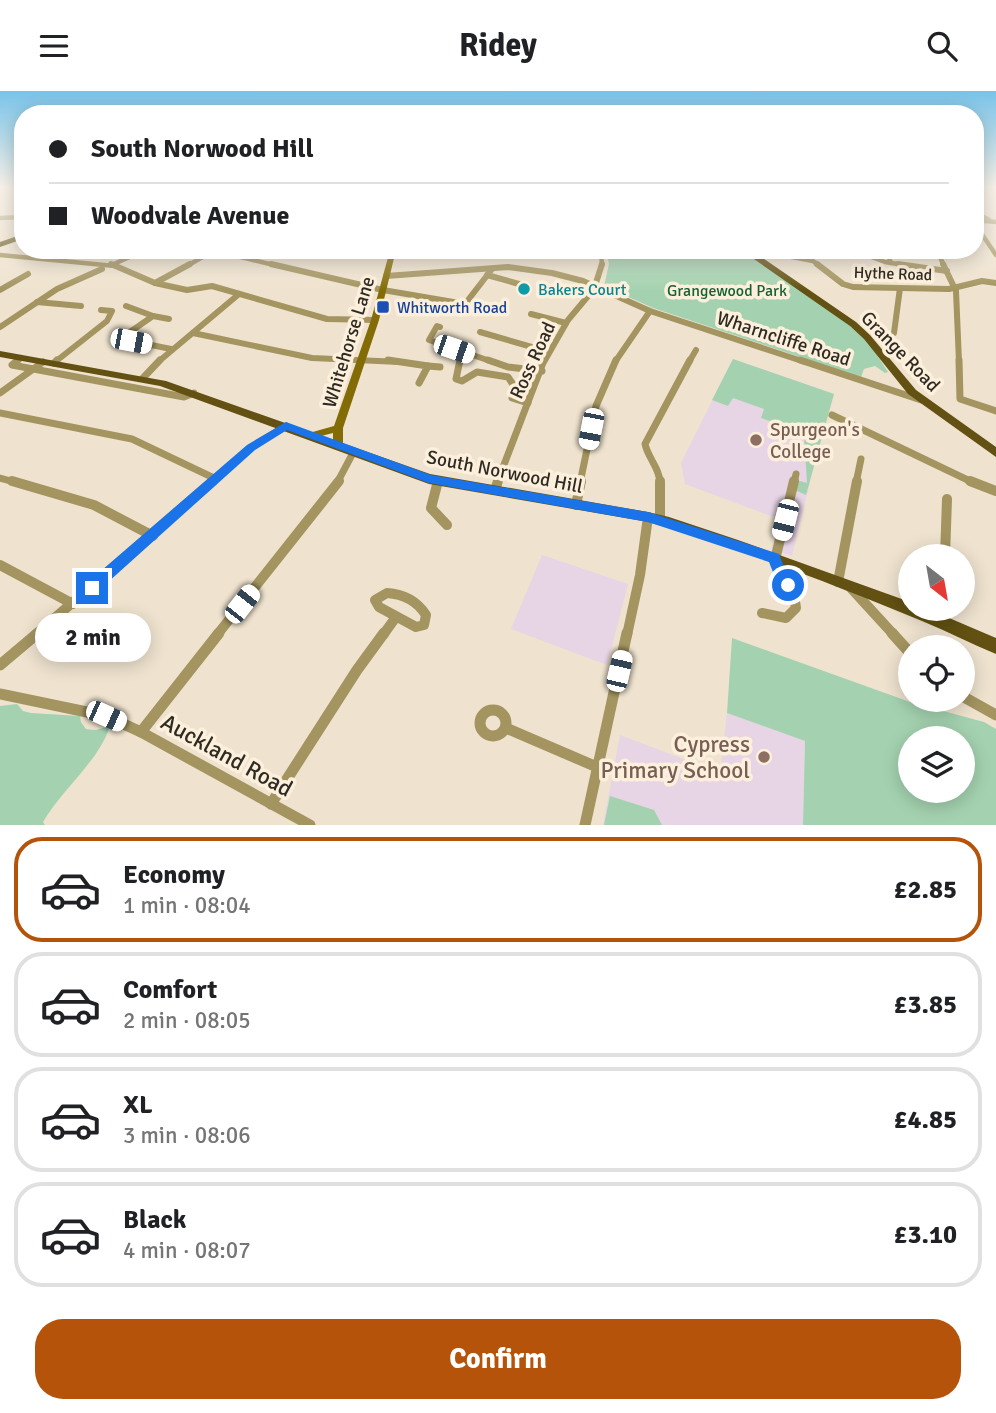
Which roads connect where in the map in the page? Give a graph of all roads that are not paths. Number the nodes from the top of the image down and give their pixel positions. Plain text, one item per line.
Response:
1 (984, 236) edge
2 (996, 255) edge
3 (51, 259) edge
4 (125, 259) edge
5 (199, 259) edge
6 (249, 259) edge
7 (390, 259) edge
8 (507, 259) edge
9 (601, 259) edge
10 (758, 259) edge
11 (802, 259) edge
12 (879, 259) edge
13 (889, 259) edge
14 (941, 259) edge
15 (253, 260) joint
16 (891, 263) junction
17 (114, 264) junction
18 (508, 267) junction
19 (492, 269) junction
20 (947, 271) junction
21 (28, 274) dead end
22 (386, 275) junction
23 (486, 275) junction
24 (155, 283) junction
25 (996, 283) edge
26 (519, 284) dead end
27 (596, 287) junction
28 (900, 288) junction
29 (955, 288) junction
30 (0, 289) edge
31 (383, 290) junction
32 (239, 294) junction
33 (37, 302) junction
34 (80, 306) dead end
35 (126, 306) dead end
36 (101, 310) dead end
37 (650, 311) junction
38 (531, 314) dead end
39 (153, 316) junction
40 (169, 319) dead end
41 (375, 320) junction
42 (566, 323) junction
43 (0, 327) edge
44 (440, 327) dead end
45 (480, 332) dead end
46 (194, 333) junction
47 (894, 333) dead end
48 (170, 349) junction
49 (696, 350) dead end
50 (549, 352) junction
51 (0, 354) edge
52 (461, 358) dead end
53 (361, 359) junction
54 (43, 365) junction
55 (428, 366) junction
56 (440, 367) dead end
57 (542, 371) junction
58 (143, 378) junction
59 (419, 383) dead end
60 (899, 388) junction
61 (0, 393) edge
62 (194, 393) junction
63 (528, 404) junction
64 (996, 411) edge
65 (0, 413) edge
66 (832, 415) dead end
67 (286, 426) junction
68 (337, 429) junction
69 (313, 435) junction
70 (338, 444) junction
71 (354, 451) junction
72 (996, 453) edge
73 (860, 459) dead end
74 (796, 474) dead end
75 (0, 478) edge
76 (216, 479) junction
77 (438, 480) junction
78 (495, 490) junction
79 (996, 491) edge
80 (947, 499) dead end
81 (576, 505) junction
82 (654, 519) junction
83 (447, 526) dead end
84 (153, 536) junction
85 (945, 544) edge
86 (775, 558) junction
87 (0, 565) edge
88 (844, 585) junction
89 (898, 602) edge
90 (74, 604) junction
91 (762, 613) dead end
92 (396, 617) junction
93 (953, 621) edge
94 (898, 641) edge
95 (996, 646) edge
96 (0, 664) edge
97 (0, 694) edge
98 (975, 703) edge
99 (996, 715) edge
100 (506, 728) dead end
101 (141, 732) junction
102 (597, 767) junction
103 (271, 804) junction
104 (310, 825) edge
105 (585, 825) edge

1 - 2 street
3 - 17 street
4 - 17 street
5 - 24 street
6 - 15 street
7 - 22 main road, Whitehorse Lane
8 - 18 street
9 - 27 street
10 - 60 main road, Grange Road
11 - 28 street, Hythe Road
12 - 16 street
13 - 16 street
14 - 20 street
15 - 31 street
16 - 20 street
17 - 24 street
17 - 33 street
18 - 19 street, Wharncliffe Road
18 - 27 street, Wharncliffe Road
19 - 22 street, Wharncliffe Road
19 - 23 street
20 - 29 street
21 - 30 street
22 - 31 main road, Whitehorse Lane
23 - 26 street
23 - 31 street
24 - 32 street
25 - 29 street, Hythe Road
27 - 37 street, Wharncliffe Road
27 - 42 street, Ross Road
28 - 29 street, Hythe Road
28 - 47 street
29 - 64 street
31 - 41 main road, Whitehorse Lane
32 - 41 street
32 - 46 street
33 - 34 street
33 - 43 street
35 - 39 street
36 - 54 street
37 - 60 street, Wharncliffe Road
37 - 81 street
38 - 42 street
39 - 40 street
39 - 48 street
41 - 53 main road, Whitehorse Lane
42 - 50 street, Ross Road
44 - 57 street
45 - 50 street
46 - 48 street
46 - 53 street
48 - 58 street
49 - 82 street
50 - 57 street, Ross Road
51 - 54 main road, South Norwood Hill
52 - 63 street
53 - 55 street
53 - 68 main road, Whitehorse Lane
54 - 58 main road, South Norwood Hill
54 - 61 street
54 - 62 street
55 - 56 street
55 - 59 street
57 - 63 street, Ross Road
58 - 62 main road, South Norwood Hill
60 - 72 main road, Grange Road
62 - 67 main road, South Norwood Hill
63 - 78 street, Ross Road
65 - 76 street
66 - 79 street
67 - 69 main road, South Norwood Hill
67 - 76 street
68 - 69 main road
68 - 70 main road, Whitehorse Lane
69 - 70 main road, South Norwood Hill
70 - 71 main road, South Norwood Hill
71 - 77 main road, South Norwood Hill
71 - 101 street
73 - 88 street
74 - 86 street
75 - 84 street
76 - 84 street
77 - 78 main road, South Norwood Hill
77 - 83 street
78 - 81 main road, South Norwood Hill
80 - 85 street
81 - 82 main road, South Norwood Hill
82 - 86 main road, South Norwood Hill
82 - 102 street
84 - 90 street
86 - 88 main road, South Norwood Hill
86 - 91 street
87 - 90 street
88 - 89 main road, South Norwood Hill
88 - 94 street
90 - 96 street
92 - 92 street
92 - 103 street
93 - 95 main road, South Norwood Hill
97 - 101 street, Auckland Road
98 - 99 street
100 - 102 street
101 - 103 street, Auckland Road
102 - 105 street
103 - 104 street, Auckland Road

